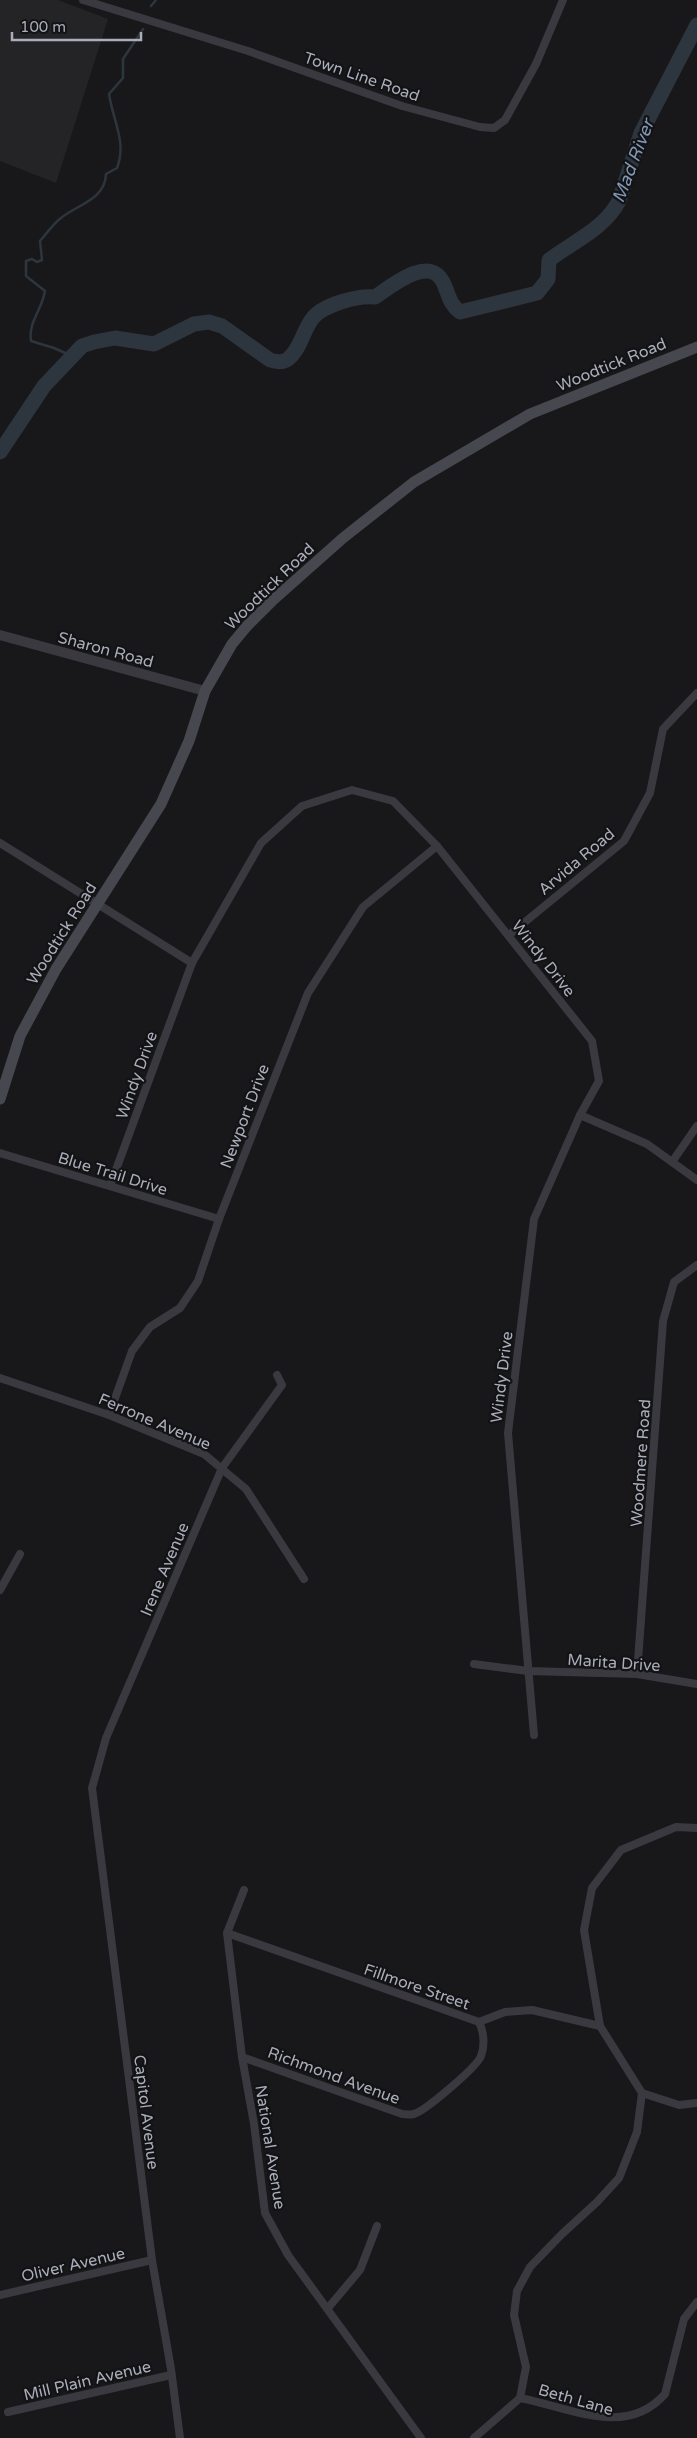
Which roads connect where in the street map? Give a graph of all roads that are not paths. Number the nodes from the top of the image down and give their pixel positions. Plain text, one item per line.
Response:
1 (83, 0) edge
2 (563, 0) edge
3 (697, 347) edge
4 (0, 635) edge
5 (205, 691) junction
6 (697, 694) edge
7 (0, 843) edge
8 (437, 846) junction
9 (98, 904) junction
10 (509, 935) junction
11 (192, 963) junction
12 (0, 1099) edge
13 (580, 1115) junction
14 (697, 1126) edge
15 (0, 1153) edge
16 (672, 1162) junction
17 (697, 1180) edge
18 (110, 1186) junction
19 (218, 1219) junction
20 (697, 1266) edge
21 (277, 1375) dead end
22 (0, 1378) edge
23 (109, 1415) junction
24 (222, 1468) junction
25 (20, 1554) dead end
26 (304, 1579) dead end
27 (0, 1590) edge
28 (474, 1664) dead end
29 (528, 1671) junction
30 (638, 1674) junction
31 (697, 1684) edge
32 (534, 1735) dead end
33 (92, 1788) joint
34 (697, 1828) edge
35 (244, 1890) dead end
36 (227, 1933) junction
37 (480, 2022) junction
38 (600, 2026) junction
39 (242, 2057) junction
40 (642, 2093) junction
41 (697, 2103) edge
42 (376, 2226) dead end
43 (152, 2260) junction
44 (0, 2295) edge
45 (697, 2302) edge
46 (328, 2308) junction
47 (171, 2375) junction
48 (520, 2398) junction
49 (8, 2412) dead end
50 (180, 2438) edge
51 (421, 2438) edge
52 (474, 2438) edge

1 - 2 street, Town Line Road
3 - 5 main road, Woodtick Road
4 - 5 street, Sharon Road
5 - 9 main road, Woodtick Road
6 - 10 street, Arvida Road
7 - 9 street
8 - 10 street, Windy Drive
8 - 11 street, Windy Drive
8 - 19 street, Newport Drive
9 - 11 street
9 - 12 main road, Woodtick Road
10 - 13 street, Windy Drive
11 - 18 street, Windy Drive
13 - 16 street
13 - 29 street, Windy Drive
14 - 16 street
15 - 18 street, Blue Trail Drive
16 - 17 street
18 - 19 street, Blue Trail Drive
19 - 23 street, Newport Drive
20 - 30 street, Woodmere Road
21 - 24 street, Irene Avenue
22 - 23 street, Ferrone Avenue
23 - 24 street, Ferrone Avenue
24 - 26 street, Ferrone Avenue
24 - 33 street, Irene Avenue
25 - 27 street
28 - 29 street
29 - 30 street, Marita Drive
29 - 32 street, Windy Drive
30 - 31 street, Marita Drive
33 - 43 street, Capitol Avenue
34 - 38 street
35 - 36 street
36 - 37 street, Fillmore Street
36 - 39 street, National Avenue
37 - 38 street, Fillmore Street
37 - 39 street, Richmond Avenue
38 - 40 street
39 - 46 street, National Avenue
40 - 41 street
40 - 48 street
42 - 46 street
43 - 44 street, Oliver Avenue
43 - 47 street, Capitol Avenue
45 - 48 street, Beth Lane
46 - 51 street, National Avenue
47 - 49 street, Mill Plain Avenue
47 - 50 street, Capitol Avenue
48 - 52 street

